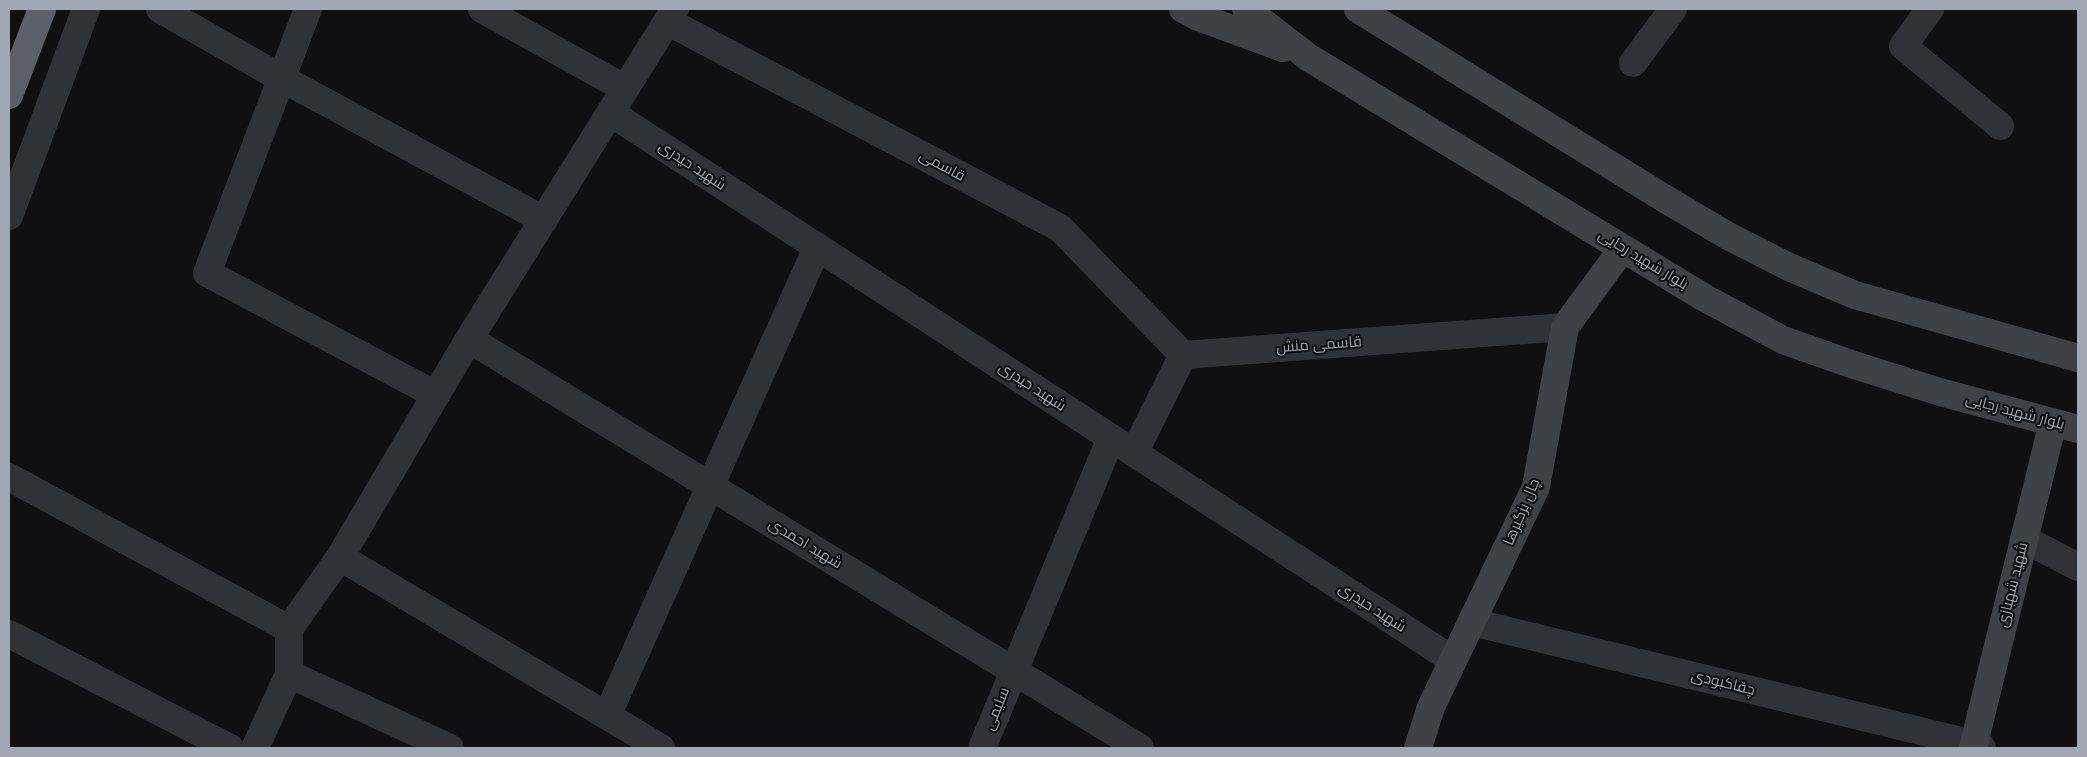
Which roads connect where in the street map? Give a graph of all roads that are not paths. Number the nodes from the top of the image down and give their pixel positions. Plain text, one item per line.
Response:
1 (42, 9) edge
2 (86, 9) edge
3 (160, 9) edge
4 (308, 9) edge
5 (482, 9) edge
6 (1183, 9) edge
7 (1246, 9) edge
8 (1358, 9) edge
9 (1673, 9) edge
10 (1930, 9) edge
11 (671, 15) edge
12 (1308, 57) junction
13 (1633, 63) dead end
14 (281, 78) junction
15 (624, 88) junction
16 (9, 95) edge
17 (611, 114) junction
18 (2000, 126) dead end
19 (9, 216) edge
20 (544, 220) junction
21 (818, 248) junction
22 (1623, 248) junction
23 (1565, 328) junction
24 (469, 339) junction
25 (1183, 355) junction
26 (2078, 358) edge
27 (436, 395) junction
28 (2066, 426) edge
29 (1111, 438) junction
30 (1134, 453) junction
31 (9, 477) edge
32 (710, 486) junction
33 (2024, 539) junction
34 (340, 557) junction
35 (2078, 567) edge
36 (1472, 622) junction
37 (289, 629) junction
38 (9, 634) edge
39 (1453, 660) junction
40 (1013, 670) junction
41 (289, 674) junction
42 (607, 716) junction
43 (1976, 747) edge
44 (230, 748) edge
45 (255, 748) edge
46 (450, 748) edge
47 (662, 748) edge
48 (982, 748) edge
49 (1140, 748) edge
50 (1418, 748) edge

1 - 16 highway
2 - 19 street
3 - 14 street
4 - 14 street
5 - 15 street
6 - 12 main road
7 - 12 main road, بلوار شهید رجایی
8 - 26 main road
9 - 13 street
10 - 18 street
11 - 15 street
11 - 25 street, قاسمی
12 - 22 main road, بلوار شهید رجایی
14 - 20 street
14 - 27 street
15 - 17 street
17 - 20 street
17 - 21 street, شهید حیدری
20 - 24 street
21 - 29 street, شهید حیدری
21 - 32 street
22 - 23 main road, چال بزگیرها
22 - 28 main road, بلوار شهید رجایی
23 - 25 street, قاسمی منش
23 - 36 main road, چال بزگیرها
24 - 27 street
24 - 32 street, شهید احمدی
25 - 30 street
27 - 34 street
28 - 33 main road, شهید شهبازی
29 - 30 street, شهید حیدری
29 - 40 street, سلیمی
30 - 39 street, شهید حیدری
31 - 37 street
32 - 40 street, شهید احمدی
32 - 42 street
33 - 35 street
33 - 43 main road, شهید شهبازی
34 - 37 street
34 - 42 street
36 - 39 main road, چال بزگیرها
36 - 43 street, چقاکبودی
37 - 41 street
38 - 44 street
39 - 50 main road, چال بزگیرها
40 - 48 street, سلیمی
40 - 49 street, شهید احمدی
41 - 45 street
41 - 46 street
42 - 47 street

